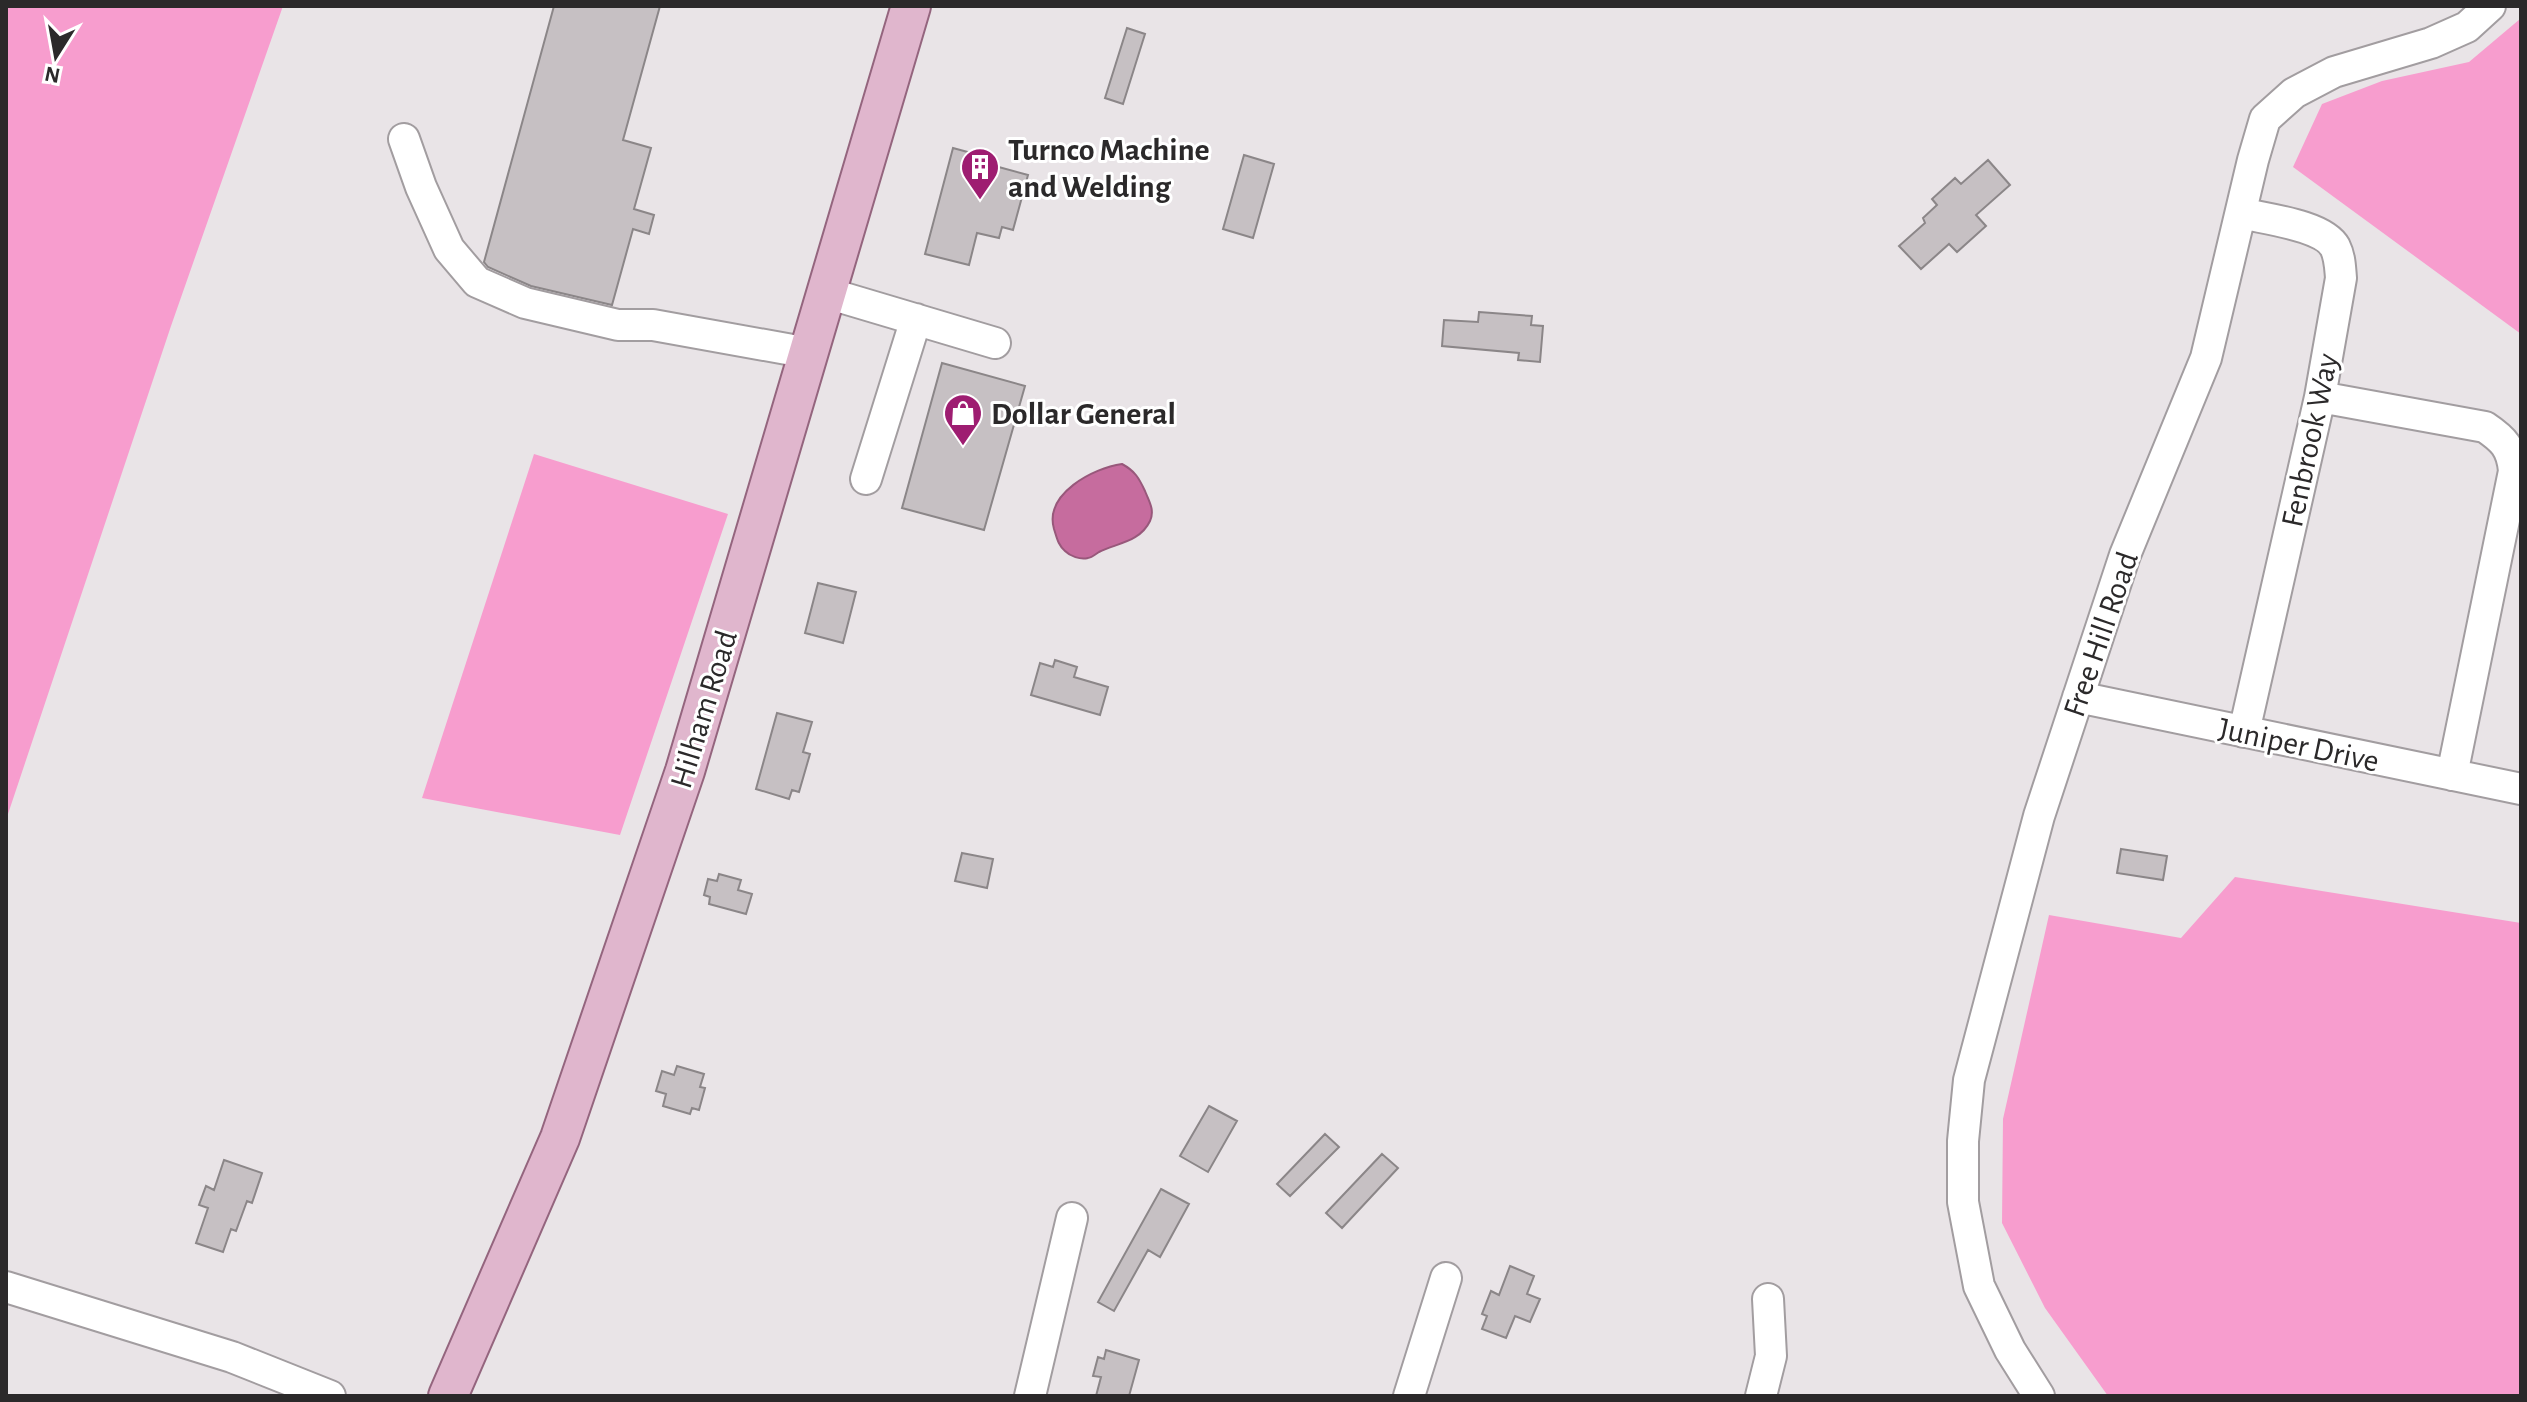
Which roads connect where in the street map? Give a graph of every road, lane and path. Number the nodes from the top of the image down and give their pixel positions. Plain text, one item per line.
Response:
1 (911, 6) edge
2 (2490, 6) edge
3 (404, 139) dead end
4 (2241, 213) junction
5 (827, 293) junction
6 (916, 319) junction
7 (995, 343) dead end
8 (809, 353) junction
9 (2320, 397) junction
10 (866, 479) dead end
11 (2078, 697) junction
12 (2244, 732) junction
13 (2452, 775) junction
14 (2521, 789) edge
15 (1072, 1218) dead end
16 (1446, 1278) dead end
17 (6, 1287) edge
18 (1768, 1299) dead end
19 (330, 1396) edge
20 (448, 1396) edge
21 (1030, 1396) edge
22 (1409, 1396) edge
23 (1761, 1396) edge
24 (2039, 1396) edge

1 - 5 main road, Hilham Road
2 - 4 street, Free Hill Road
3 - 8 street
4 - 9 street, Fenbrook Way
4 - 11 street, Free Hill Road
5 - 6 street
5 - 8 main road, Hilham Road
6 - 7 street
6 - 10 street
8 - 20 main road, Hilham Road
9 - 12 street, Fenbrook Way
9 - 13 street
11 - 12 street, Juniper Drive
11 - 24 street, Free Hill Road
12 - 13 street, Juniper Drive
13 - 14 street, Juniper Drive
15 - 21 street
16 - 22 street
17 - 19 street
18 - 23 street

